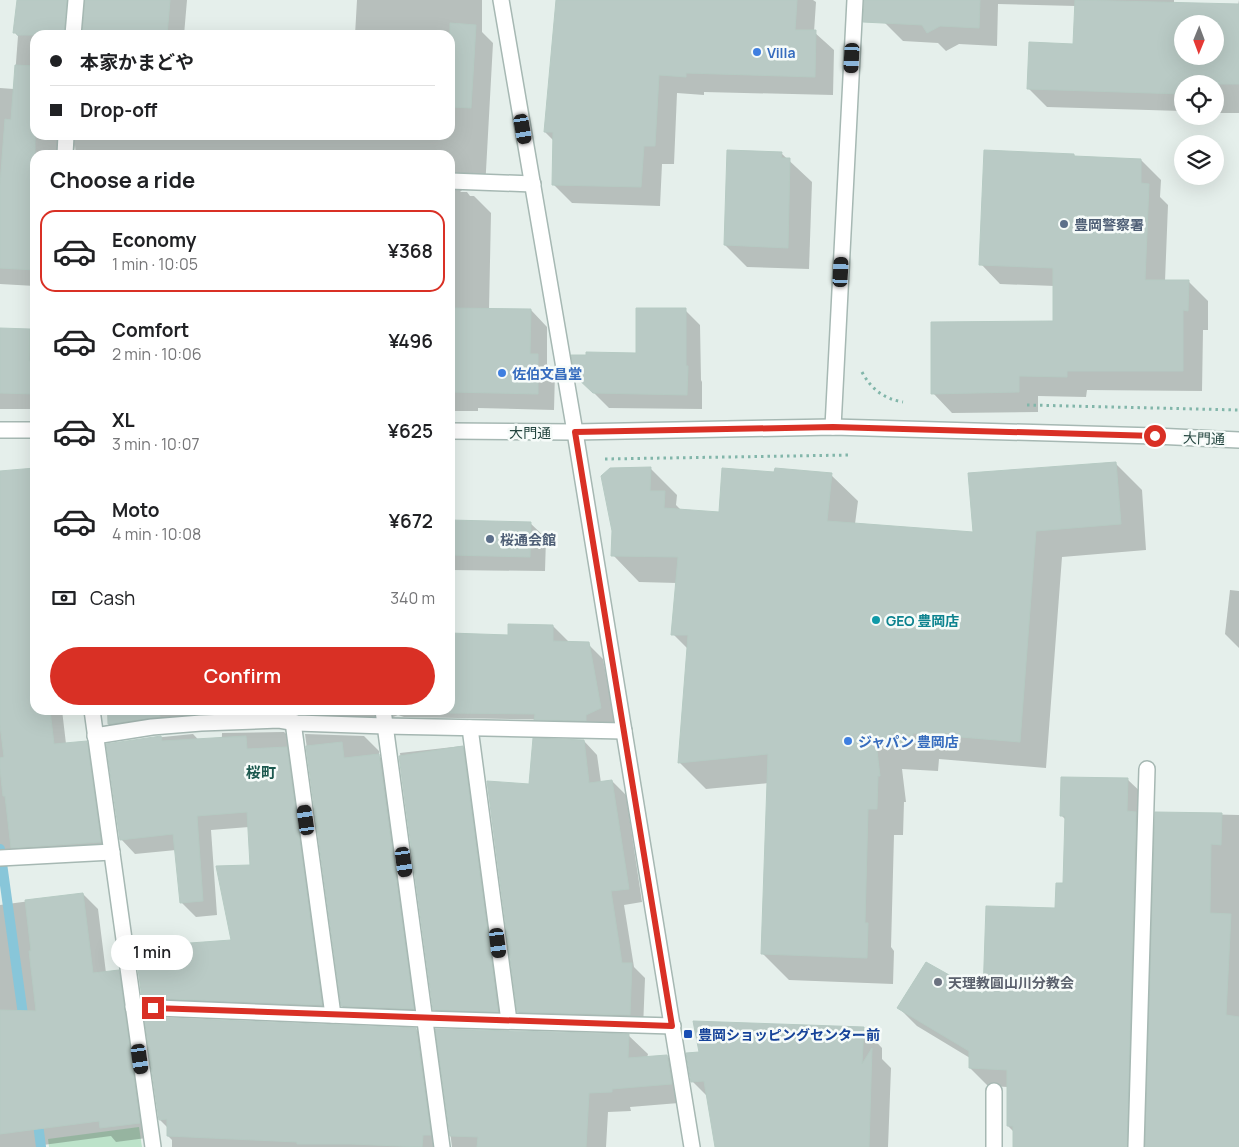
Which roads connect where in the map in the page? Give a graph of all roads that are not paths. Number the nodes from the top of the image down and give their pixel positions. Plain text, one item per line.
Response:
1 (76, 0) edge
2 (501, 0) edge
3 (855, 0) edge
4 (73, 30) edge
5 (455, 181) edge
6 (533, 184) junction
7 (833, 427) junction
8 (0, 430) edge
9 (30, 430) edge
10 (455, 431) edge
11 (575, 432) junction
12 (1239, 440) edge
13 (93, 715) edge
14 (384, 715) edge
15 (293, 722) junction
16 (385, 726) junction
17 (470, 728) junction
18 (624, 731) junction
19 (95, 736) junction
20 (1147, 769) dead end
21 (112, 852) junction
22 (0, 858) edge
23 (133, 1007) junction
24 (333, 1015) junction
25 (425, 1018) junction
26 (509, 1021) junction
27 (672, 1026) junction
28 (994, 1091) dead end
29 (153, 1147) edge
30 (442, 1147) edge
31 (692, 1147) edge
32 (994, 1147) edge
33 (1136, 1147) edge

1 - 4 street
2 - 6 street
3 - 7 street
5 - 6 street
6 - 11 street
7 - 11 street, 大門通
7 - 12 street, 大門通
8 - 9 street
10 - 11 street, 大門通
11 - 18 street
13 - 19 street
14 - 16 street
15 - 16 street
15 - 19 street
15 - 24 street
16 - 17 street
16 - 25 street
17 - 18 street
17 - 26 street
18 - 27 street
19 - 21 street
20 - 33 street
21 - 22 street
21 - 23 street
23 - 24 street
23 - 29 street
24 - 25 street
25 - 26 street
25 - 30 street
26 - 27 street
27 - 31 street
28 - 32 street

